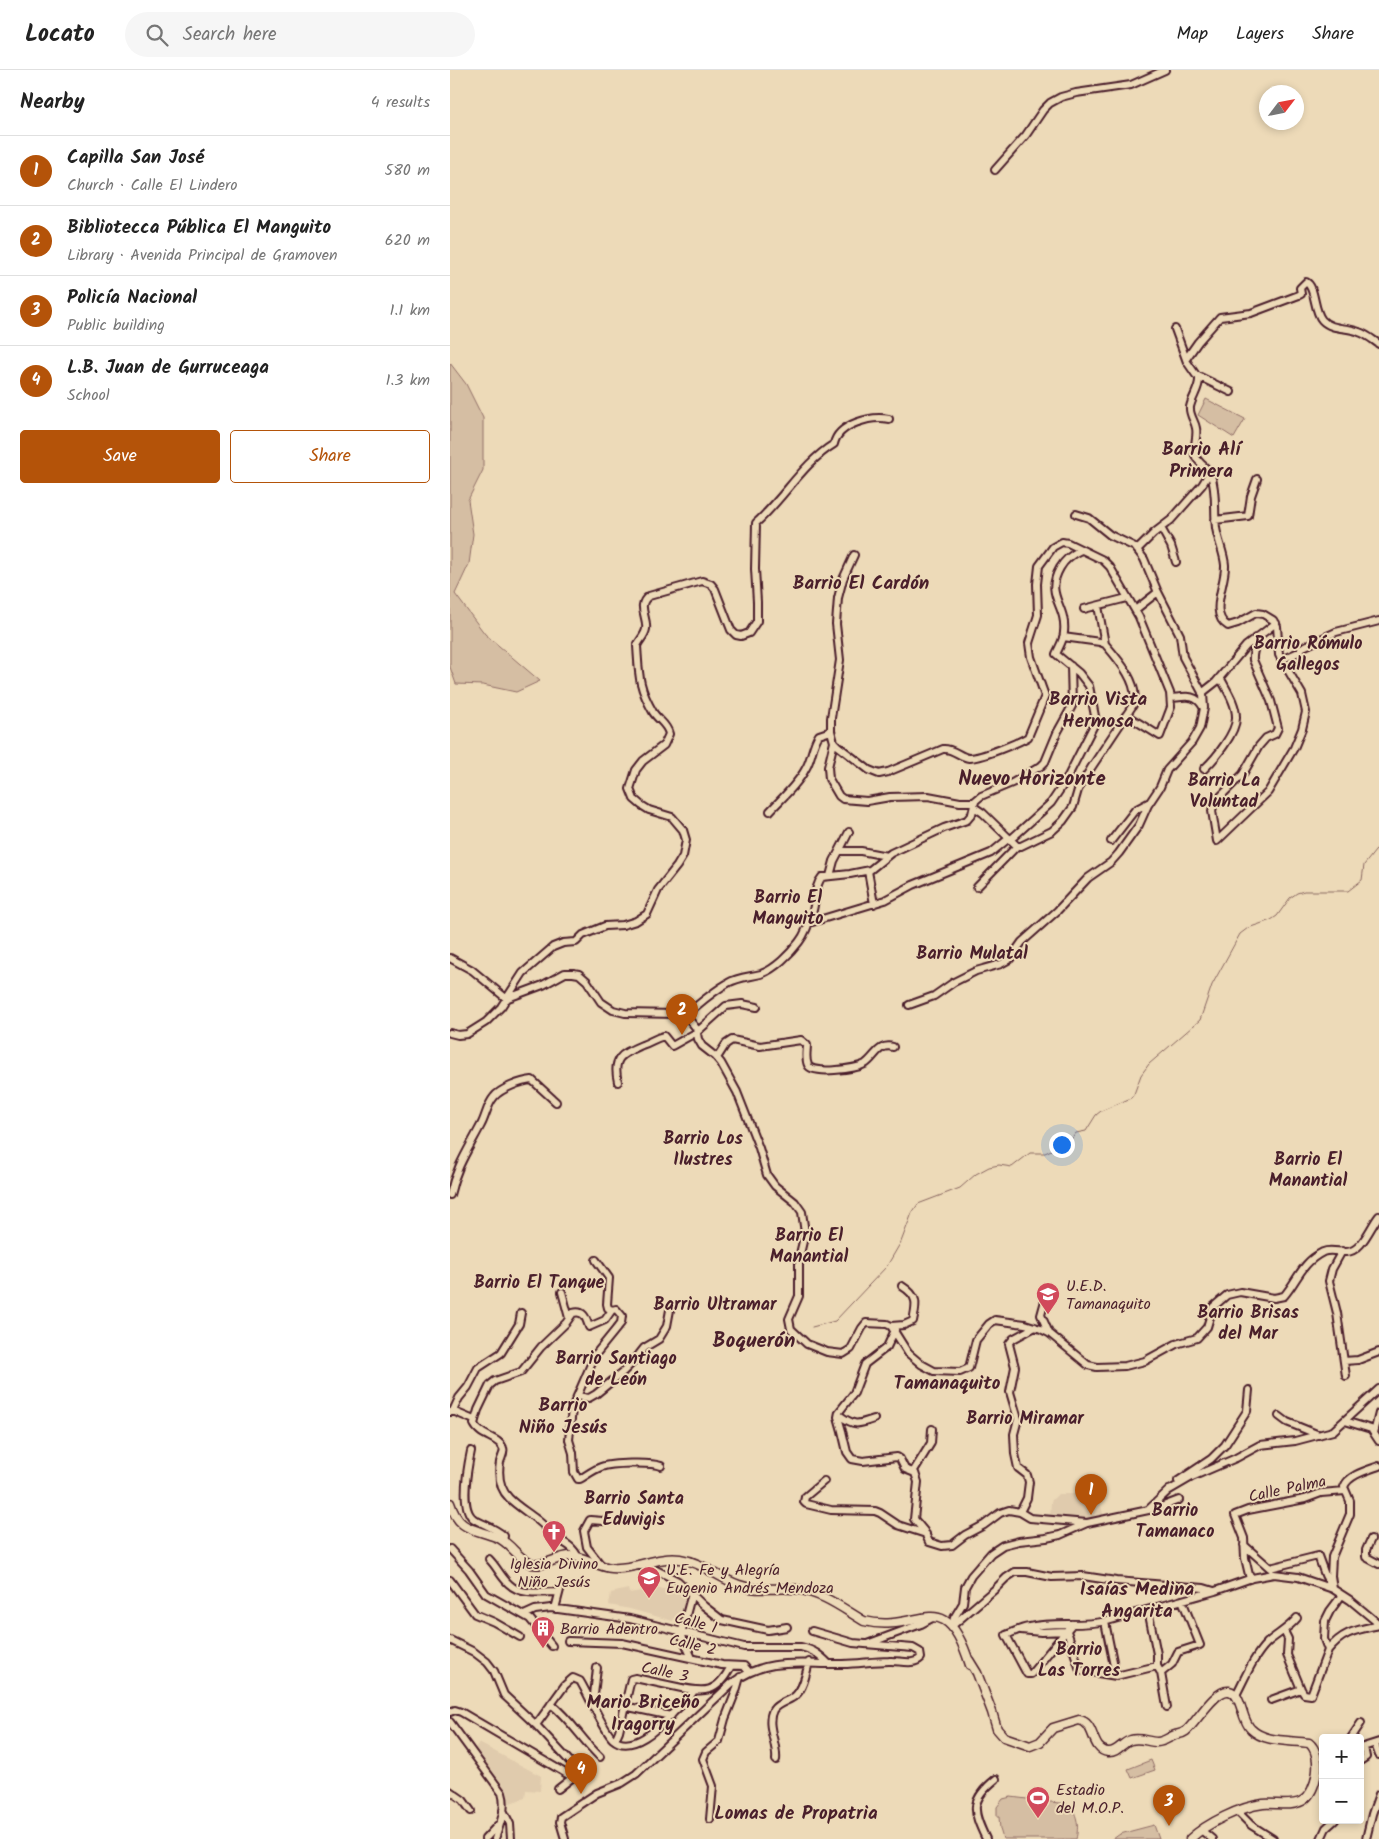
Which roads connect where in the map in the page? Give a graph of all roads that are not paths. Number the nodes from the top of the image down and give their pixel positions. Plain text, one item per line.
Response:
1 (1165, 70) edge
2 (995, 170) dead end
3 (1175, 329) dead end
4 (1379, 344) edge
5 (1186, 360) junction
6 (1199, 378) junction
7 (1231, 392) dead end
8 (889, 419) dead end
9 (1210, 472) junction
10 (1257, 479) dead end
11 (1076, 514) dead end
12 (1216, 520) junction
13 (1161, 528) junction
14 (1080, 550) junction
15 (1137, 550) junction
16 (854, 555) dead end
17 (1176, 562) dead end
18 (1158, 592) junction
19 (1127, 598) junction
20 (1098, 606) junction
21 (1084, 609) dead end
22 (1135, 610) junction
23 (1379, 622) edge
24 (1276, 623) junction
25 (1063, 637) junction
26 (1255, 638) junction
27 (1105, 644) junction
28 (1281, 660) junction
29 (1071, 666) junction
30 (1220, 677) junction
31 (1202, 693) junction
32 (1172, 698) junction
33 (1204, 708) junction
34 (1126, 715) junction
35 (831, 731) junction
36 (834, 742) junction
37 (1204, 769) dead end
38 (1150, 802) junction
39 (974, 805) junction
40 (770, 811) dead end
41 (849, 832) dead end
42 (1009, 839) junction
43 (1110, 841) dead end
44 (1017, 846) junction
45 (840, 851) junction
46 (886, 856) junction
47 (868, 870) junction
48 (830, 876) junction
49 (977, 887) dead end
50 (874, 904) junction
51 (808, 923) junction
52 (450, 958) edge
53 (507, 998) junction
54 (909, 1005) dead end
55 (757, 1007) dead end
56 (684, 1016) junction
57 (697, 1032) junction
58 (450, 1034) edge
59 (893, 1047) dead end
60 (718, 1058) junction
61 (618, 1082) dead end
62 (556, 1102) dead end
63 (450, 1195) edge
64 (1379, 1216) edge
65 (1342, 1252) junction
66 (596, 1260) dead end
67 (902, 1286) dead end
68 (562, 1292) dead end
69 (1046, 1297) dead end
70 (612, 1310) junction
71 (670, 1310) dead end
72 (521, 1313) dead end
73 (569, 1318) junction
74 (1035, 1327) junction
75 (893, 1328) junction
76 (1050, 1333) junction
77 (1379, 1352) edge
78 (1344, 1362) junction
79 (1346, 1376) dead end
80 (1379, 1389) edge
81 (1249, 1390) dead end
82 (577, 1396) junction
83 (451, 1412) edge
84 (1379, 1413) edge
85 (839, 1415) junction
86 (1279, 1416) dead end
87 (874, 1419) dead end
88 (474, 1420) junction
89 (1345, 1421) junction
90 (932, 1428) dead end
91 (1376, 1430) edge
92 (1319, 1435) junction
93 (1379, 1440) edge
94 (471, 1451) dead end
95 (661, 1466) dead end
96 (1379, 1466) edge
97 (913, 1472) junction
98 (824, 1481) dead end
99 (1168, 1491) junction
100 (1345, 1491) junction
101 (1179, 1500) dead end
102 (450, 1503) edge
103 (1148, 1509) junction
104 (1020, 1512) junction
105 (603, 1521) dead end
106 (1087, 1523) junction
107 (926, 1534) junction
108 (503, 1540) junction
109 (1244, 1545) junction
110 (450, 1549) edge
111 (578, 1557) junction
112 (490, 1559) dead end
113 (638, 1565) junction
114 (602, 1566) junction
115 (1270, 1568) junction
116 (1274, 1574) junction
117 (1250, 1579) junction
118 (450, 1580) edge
119 (1333, 1589) junction
120 (1215, 1591) junction
121 (692, 1593) junction
122 (1342, 1595) junction
123 (1182, 1600) junction
124 (555, 1609) junction
125 (1148, 1610) junction
126 (524, 1615) junction
127 (934, 1616) junction
128 (1297, 1618) dead end
129 (1105, 1622) junction
130 (1072, 1624) junction
131 (1379, 1625) edge
132 (952, 1626) junction
133 (787, 1627) dead end
134 (1020, 1630) junction
135 (812, 1631) dead end
136 (1066, 1631) junction
137 (1284, 1631) junction
138 (681, 1632) junction
139 (520, 1637) dead end
140 (450, 1640) edge
141 (568, 1641) dead end
142 (866, 1644) junction
143 (552, 1646) dead end
144 (1328, 1650) junction
145 (692, 1658) junction
146 (809, 1662) junction
147 (829, 1664) junction
148 (731, 1666) junction
149 (1157, 1666) junction
150 (596, 1668) dead end
151 (749, 1672) junction
152 (1161, 1673) junction
153 (1116, 1676) junction
154 (740, 1677) junction
155 (1301, 1689) junction
156 (694, 1691) junction
157 (1236, 1695) junction
158 (1271, 1700) dead end
159 (550, 1704) junction
160 (593, 1704) junction
161 (624, 1706) junction
162 (1168, 1707) dead end
163 (452, 1709) edge
164 (671, 1716) junction
165 (450, 1722) edge
166 (1360, 1723) dead end
167 (536, 1725) junction
168 (1353, 1734) edge
169 (615, 1740) junction
170 (1377, 1743) edge
171 (1364, 1746) edge
172 (1379, 1755) edge
173 (1319, 1756) edge
174 (600, 1758) dead end
175 (776, 1760) dead end
176 (1319, 1762) edge
177 (572, 1777) junction
178 (996, 1779) dead end
179 (558, 1789) dead end
180 (450, 1791) edge
181 (1379, 1794) edge
182 (503, 1810) junction
183 (471, 1811) dead end
184 (1238, 1812) junction
185 (710, 1819) dead end
186 (501, 1822) junction
187 (1330, 1824) edge
188 (1201, 1830) junction
189 (485, 1839) edge
190 (495, 1839) edge
191 (511, 1839) edge
192 (564, 1839) edge
193 (986, 1839) edge
194 (1190, 1839) edge
195 (1212, 1839) edge
196 (1273, 1839) edge
197 (1321, 1839) edge
198 (1366, 1839) edge

1 - 2 street
3 - 5 street
4 - 5 street
5 - 6 street
6 - 7 street
6 - 9 street
8 - 53 street
9 - 12 street
9 - 13 street
10 - 12 street
11 - 15 street
12 - 24 street
13 - 15 street
13 - 17 street
14 - 19 street
14 - 25 street
14 - 36 street
15 - 18 street
16 - 35 street
18 - 22 street
18 - 31 street
19 - 20 street
19 - 22 street
20 - 21 street
20 - 27 street
22 - 32 street
23 - 28 street
24 - 26 street
24 - 28 street
25 - 27 street
25 - 29 street
26 - 28 street
26 - 30 street
27 - 34 street
29 - 39 street
29 - 42 street
30 - 31 street
30 - 37 street
31 - 33 street
32 - 33 street
32 - 34 street
33 - 38 street
34 - 44 street
35 - 36 street
35 - 40 street
36 - 39 street
38 - 43 street
38 - 54 street
39 - 42 street
39 - 46 street
41 - 45 street
42 - 44 street
42 - 50 street
44 - 49 street
45 - 46 street
45 - 48 street
46 - 47 street
47 - 48 street
47 - 50 street
48 - 51 street
50 - 51 street
51 - 56 street
52 - 53 street
53 - 56 street
53 - 58 street
55 - 57 street
56 - 57 street
57 - 60 street
57 - 61 street
59 - 60 street
60 - 75 street
62 - 63 street
64 - 65 street
65 - 76 street
65 - 78 street
66 - 70 street
67 - 75 street
68 - 73 street
69 - 76 street
70 - 73 street
70 - 82 street
71 - 82 street
72 - 83 street
73 - 88 street
74 - 75 street
74 - 76 street
74 - 104 street
75 - 85 street
77 - 78 street
78 - 79 street
80 - 89 street
81 - 99 street
82 - 95 street
83 - 88 street
84 - 91 street
85 - 87 street
85 - 97 street
86 - 92 street
88 - 111 street
89 - 91 street
89 - 92 street
90 - 97 street
91 - 93 street
92 - 99 street
94 - 108 street
96 - 100 street
97 - 107 street
98 - 107 street
99 - 103 street
100 - 109 street, Calle Palma
100 - 119 street
101 - 103 street
102 - 108 main road
103 - 106 street
104 - 106 street
104 - 107 street
105 - 114 street
106 - 132 street
108 - 111 main road
109 - 115 street
109 - 117 street
110 - 126 street
111 - 114 main road
112 - 124 street
113 - 114 main road
113 - 121 street
113 - 127 main road
115 - 116 street
115 - 119 street
116 - 117 street
116 - 119 street
117 - 120 street
118 - 139 street
119 - 122 street
120 - 123 street
120 - 132 street
121 - 133 street
121 - 138 street
122 - 131 street
122 - 144 street
123 - 125 street
123 - 152 street
124 - 126 street, Calle 1
124 - 138 street, Calle 1
125 - 129 street
125 - 149 street
126 - 143 street
127 - 132 main road
127 - 142 street
128 - 137 street
129 - 130 street
129 - 153 street
130 - 134 street
130 - 136 street
131 - 144 street
132 - 157 main road
134 - 136 street
134 - 136 street
135 - 142 street
136 - 153 street
137 - 155 street
137 - 157 street
138 - 145 street
138 - 147 street, Calle 1
140 - 167 street
141 - 145 street, Calle 2
142 - 147 street
144 - 155 street
145 - 148 street, Calle 2
146 - 147 street
146 - 151 street
146 - 175 street
148 - 151 street, Calle 2
148 - 156 street
149 - 152 street
149 - 153 street
150 - 160 street
151 - 154 street
152 - 162 street
154 - 185 street
154 - 192 street
155 - 158 street
156 - 161 street, Calle 3
156 - 164 street
157 - 173 main road
159 - 160 street
159 - 167 street
159 - 174 street
160 - 169 street
161 - 164 street
161 - 169 street
163 - 177 street
164 - 169 street
165 - 182 street
166 - 168 street
167 - 177 street
170 - 171 street
170 - 172 street
176 - 184 main road
177 - 179 street
178 - 193 street
180 - 183 street
181 - 198 street
182 - 186 street
182 - 191 street
184 - 188 main road
184 - 196 street
186 - 189 street
186 - 190 street
187 - 197 street
188 - 194 main road
188 - 195 street

